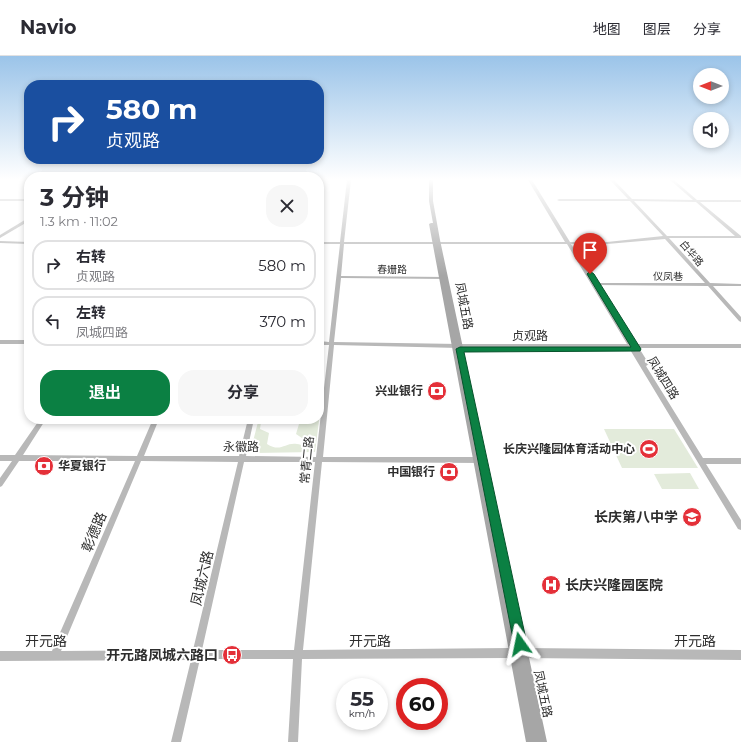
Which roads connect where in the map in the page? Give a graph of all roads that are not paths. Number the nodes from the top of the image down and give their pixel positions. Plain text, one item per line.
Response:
1 (345, 212) edge
2 (429, 212) edge
3 (432, 212) edge
4 (550, 212) edge
5 (552, 212) edge
6 (642, 212) edge
7 (711, 212) edge
8 (24, 223) edge
9 (666, 236) junction
10 (740, 237) edge
11 (0, 240) edge
12 (436, 241) junction
13 (24, 242) edge
14 (324, 242) edge
15 (342, 242) junction
16 (569, 242) junction
17 (338, 277) junction
18 (444, 278) junction
19 (595, 284) junction
20 (709, 285) junction
21 (741, 285) edge
22 (741, 320) edge
23 (24, 342) edge
24 (0, 344) edge
25 (324, 344) edge
26 (24, 345) edge
27 (332, 345) junction
28 (324, 346) edge
29 (741, 346) edge
30 (457, 347) junction
31 (633, 347) junction
32 (741, 349) edge
33 (324, 415) edge
34 (36, 424) edge
35 (39, 424) edge
36 (154, 424) edge
37 (251, 424) edge
38 (323, 424) edge
39 (0, 458) edge
40 (15, 458) junction
41 (140, 458) junction
42 (242, 458) junction
43 (319, 459) junction
44 (480, 460) junction
45 (702, 461) junction
46 (741, 461) edge
47 (0, 477) edge
48 (0, 484) edge
49 (741, 519) edge
50 (741, 527) edge
51 (518, 653) junction
52 (198, 654) junction
53 (55, 655) junction
54 (298, 655) junction
55 (741, 655) edge
56 (0, 656) edge
57 (176, 742) edge
58 (293, 742) edge
59 (532, 742) edge
60 (541, 742) edge

1 - 15 street, 常青二路
2 - 12 main road, 凤城五路
3 - 12 main road, 凤城五路
4 - 16 street, 凤城四路
5 - 16 street, 凤城四路
6 - 9 street, 白华路
7 - 10 street
8 - 11 street
9 - 10 street
9 - 16 street
9 - 20 street, 白华路
11 - 13 street
12 - 15 street
12 - 16 street
12 - 18 main road, 凤城五路
14 - 15 street
15 - 17 street, 常青二路
16 - 19 street, 凤城四路
17 - 18 street, 春姗路
17 - 27 street, 常青二路
18 - 30 main road, 凤城五路
19 - 20 street, 仪凤巷
19 - 31 street, 凤城四路
20 - 21 street, 仪凤巷
20 - 22 street, 白华路
23 - 24 street
24 - 26 street
25 - 27 street, 贞观路
27 - 28 street, 贞观路
27 - 30 street, 贞观路
27 - 33 street, 常青二路
29 - 31 street, 贞观路
30 - 31 street, 贞观路
30 - 44 main road, 凤城五路
31 - 32 street, 贞观路
31 - 45 street, 凤城四路
34 - 40 street
35 - 40 street
36 - 41 street, 彰德路
37 - 42 street, 凤城六路
38 - 43 street, 常青二路
39 - 40 street, 永徽路
40 - 41 street, 永徽路
40 - 47 street
40 - 48 street
41 - 42 street, 永徽路
41 - 53 street, 彰德路
42 - 43 street, 永徽路
42 - 52 street, 凤城六路
43 - 44 street, 永徽路
43 - 54 street, 常青二路
44 - 51 main road, 凤城五路
45 - 46 street
45 - 49 street, 凤城四路
45 - 50 street, 凤城四路
51 - 54 street, 开元路
51 - 55 street, 开元路
51 - 59 main road, 凤城五路
51 - 60 main road, 凤城五路
52 - 53 street, 开元路
52 - 54 street, 开元路
52 - 57 street, 凤城六路
53 - 56 street, 开元路
54 - 58 street, 常青二路

